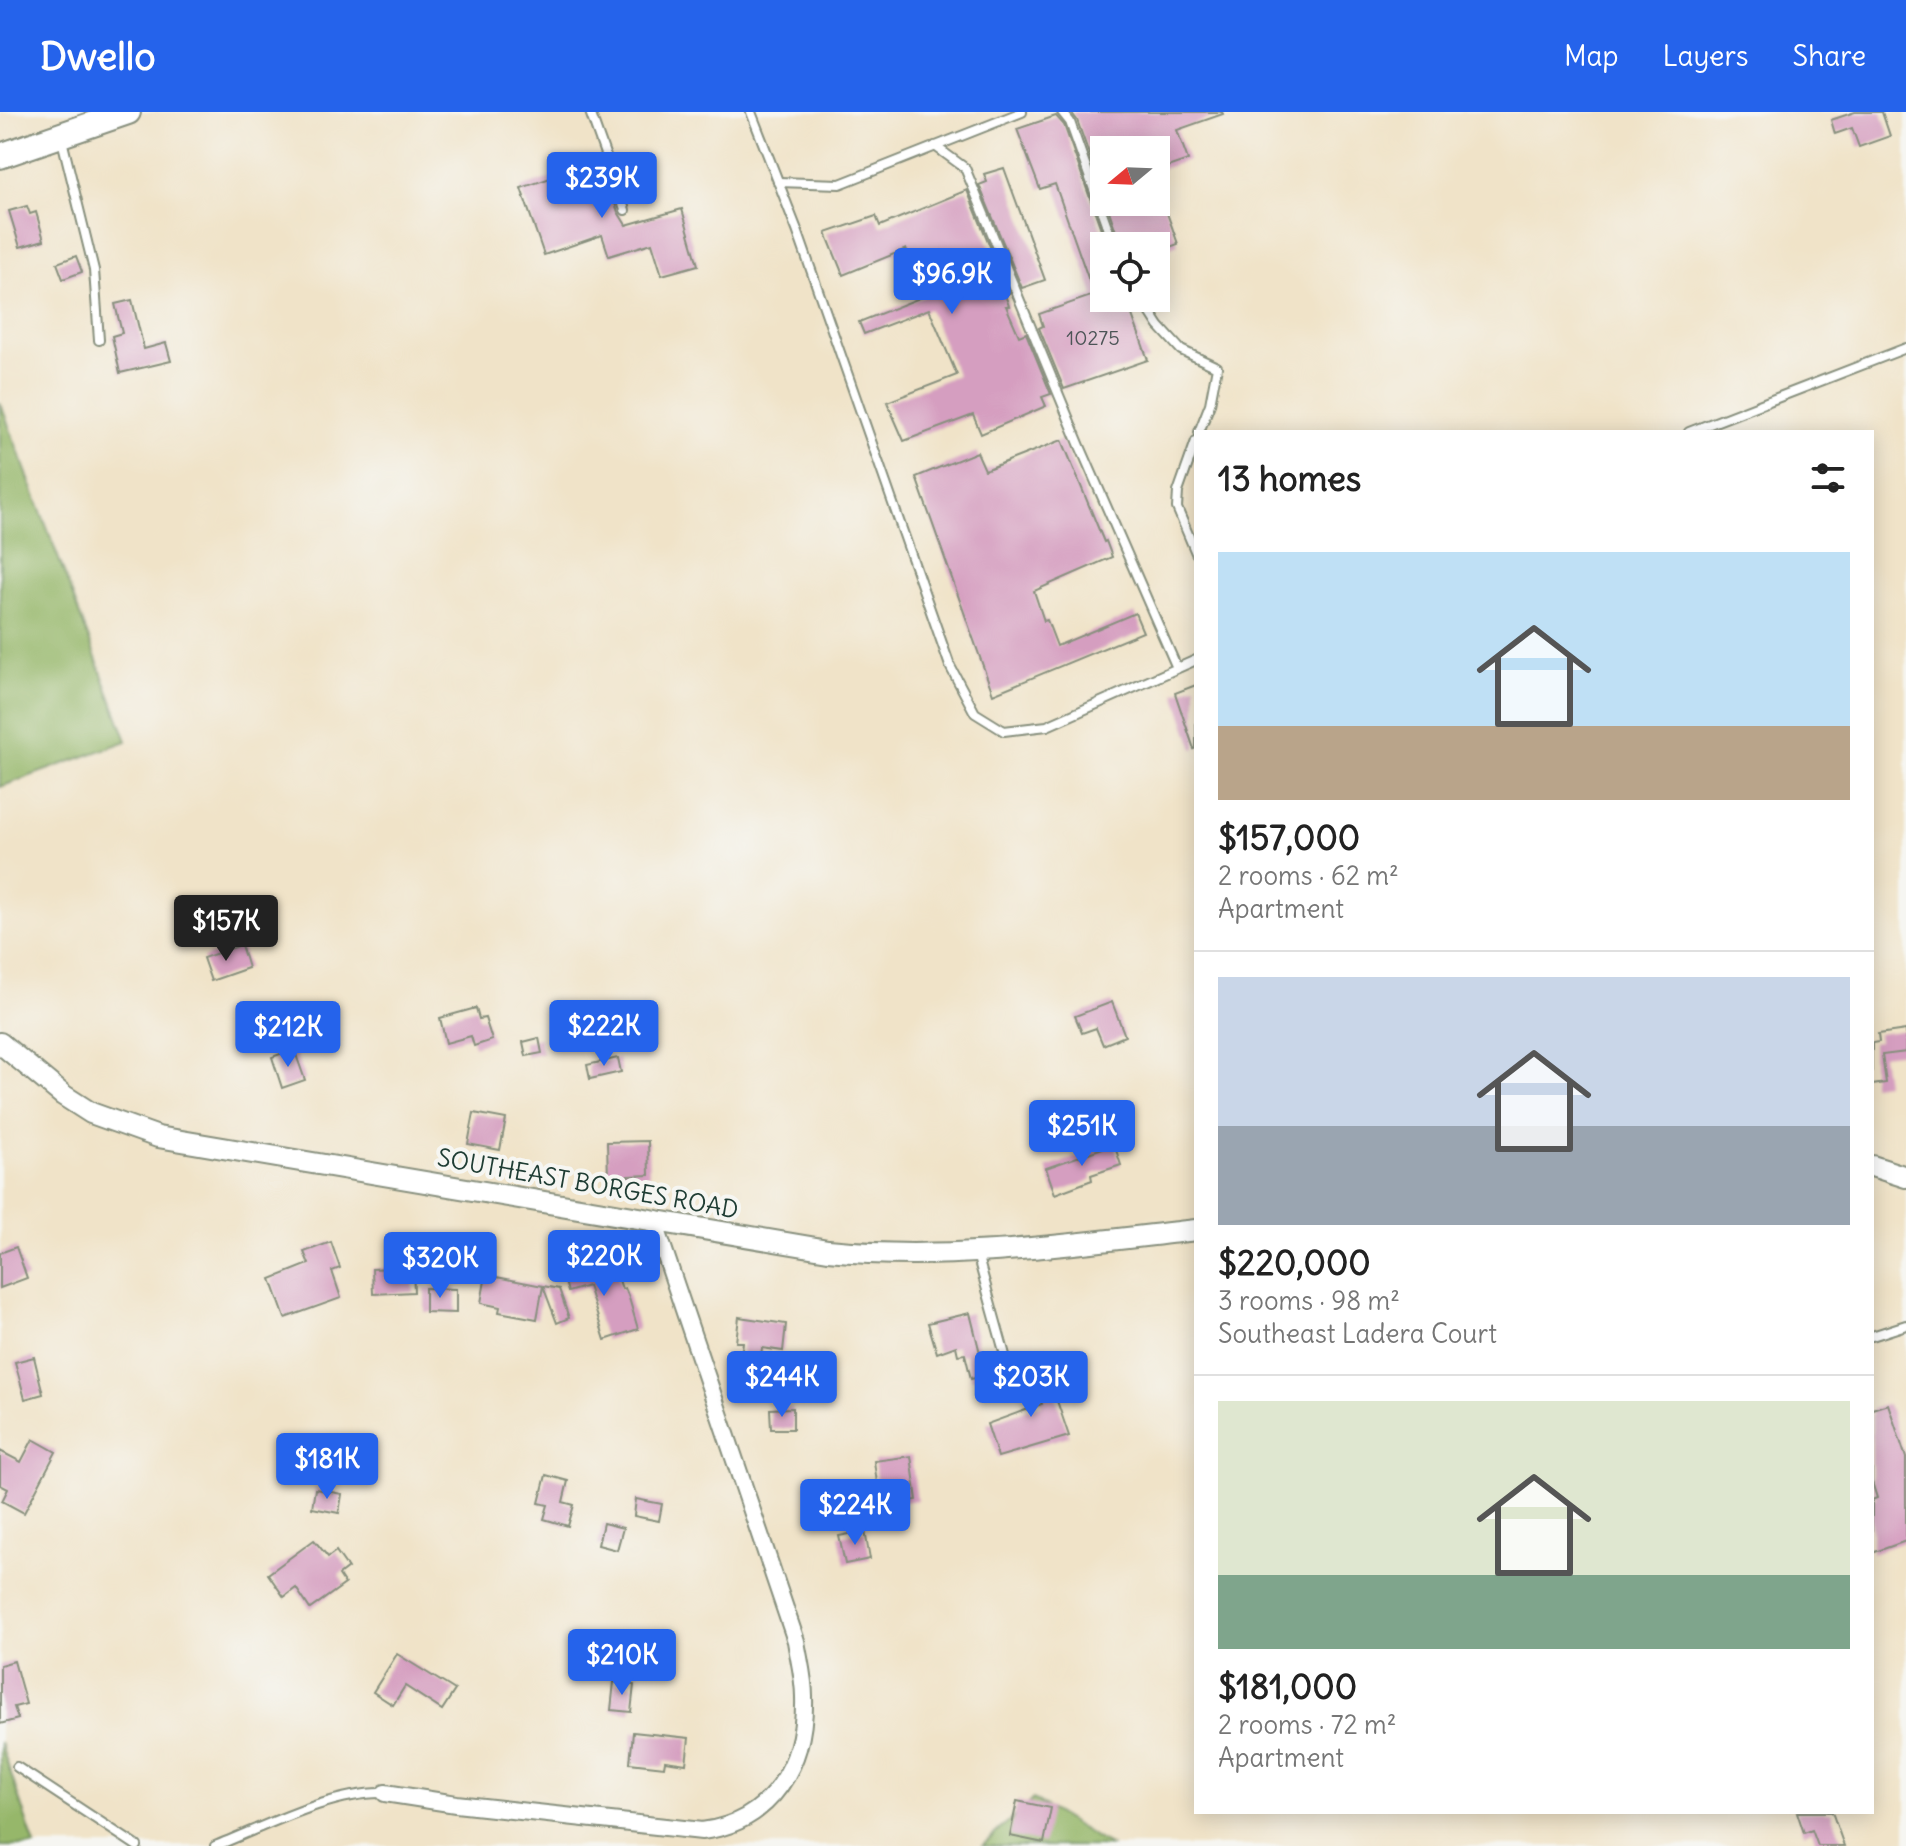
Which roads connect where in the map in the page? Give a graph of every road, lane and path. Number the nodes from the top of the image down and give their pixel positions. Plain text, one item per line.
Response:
1 (128, 112) edge
2 (590, 112) edge
3 (751, 112) edge
4 (1022, 112) edge
5 (1062, 112) edge
6 (60, 135) junction
7 (935, 146) junction
8 (0, 156) edge
9 (778, 182) junction
10 (625, 210) dead end
11 (1109, 232) edge
12 (1150, 312) edge
13 (99, 340) dead end
14 (1906, 348) edge
15 (1200, 430) edge
16 (1694, 430) edge
17 (1194, 447) edge
18 (1194, 548) edge
19 (1194, 661) edge
20 (1177, 668) junction
21 (0, 1043) edge
22 (1874, 1167) edge
23 (1906, 1177) edge
24 (654, 1221) junction
25 (1194, 1230) edge
26 (977, 1253) junction
27 (1906, 1325) edge
28 (1874, 1335) edge
29 (1013, 1384) dead end
30 (17, 1767) dead end
31 (385, 1793) joint
32 (137, 1846) edge
33 (215, 1846) edge

1 - 6 main road
2 - 10 lane
3 - 9 lane
4 - 7 lane
5 - 11 lane
6 - 8 main road
6 - 13 lane
7 - 9 lane
7 - 20 lane
9 - 20 lane
12 - 15 lane
14 - 16 lane
17 - 18 lane
19 - 20 lane
21 - 24 street, SOUTHEAST BORGES ROAD
22 - 23 street
24 - 26 street, SOUTHEAST BORGES ROAD
24 - 31 street
25 - 26 street, SOUTHEAST BORGES ROAD
26 - 29 lane
27 - 28 lane
30 - 32 lane
31 - 33 lane

